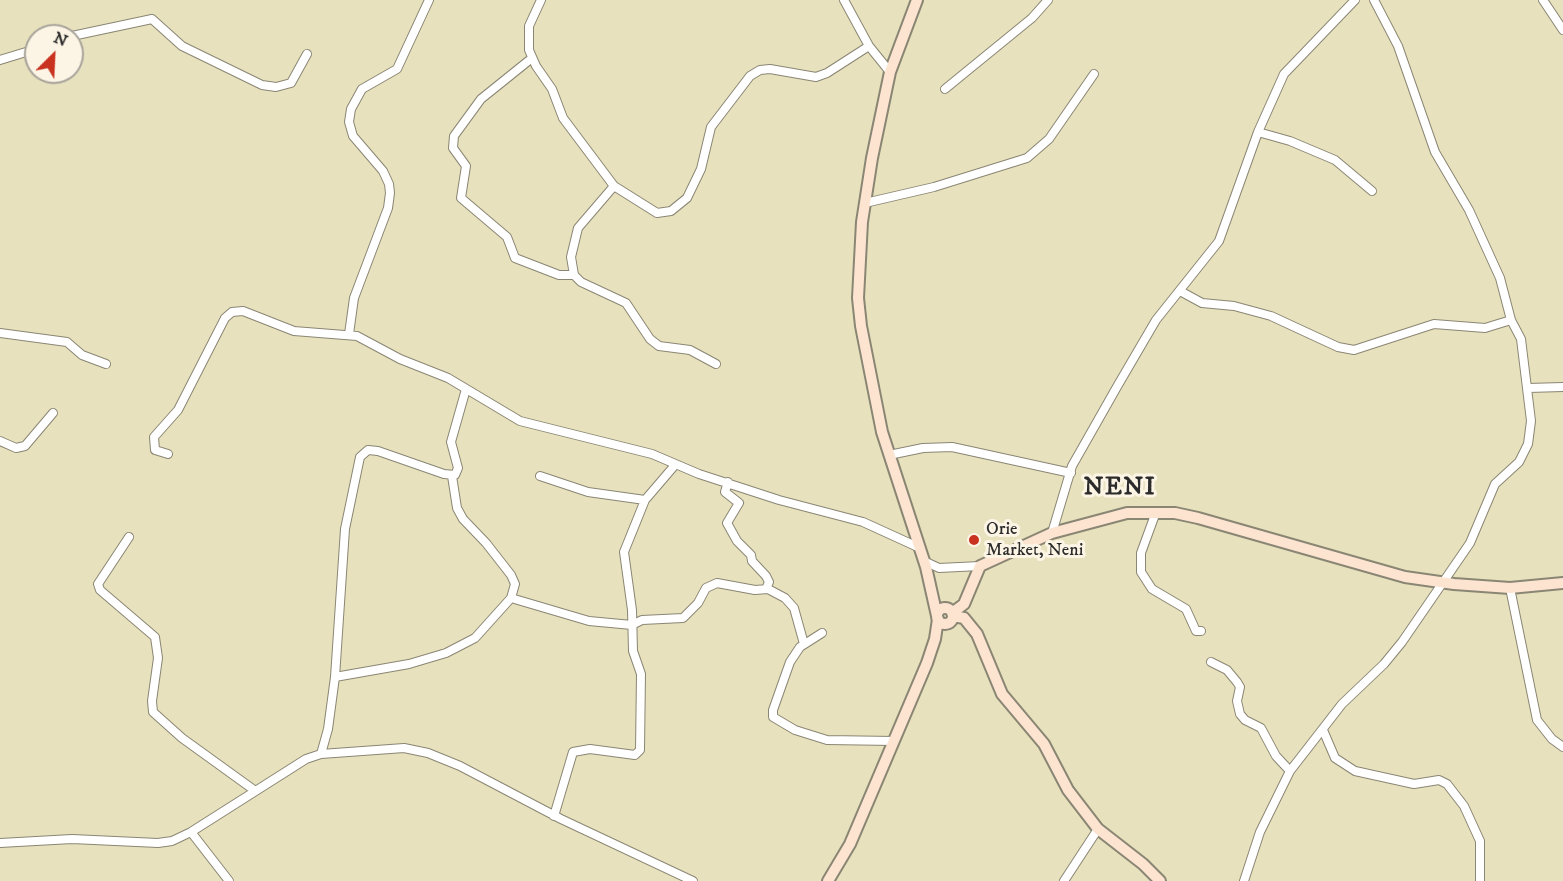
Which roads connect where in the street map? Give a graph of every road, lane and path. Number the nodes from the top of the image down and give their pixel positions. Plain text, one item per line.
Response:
1 (429, 0) edge
2 (541, 0) edge
3 (844, 0) edge
4 (916, 0) edge
5 (1048, 0) edge
6 (1355, 0) edge
7 (1374, 0) edge
8 (1543, 0) edge
9 (1563, 30) edge
10 (84, 33) edge
11 (869, 46) junction
12 (24, 53) edge
13 (307, 54) dead end
14 (532, 58) junction
15 (0, 60) edge
16 (890, 72) junction
17 (1094, 74) dead end
18 (945, 89) dead end
19 (1258, 132) junction
20 (614, 186) junction
21 (1372, 190) dead end
22 (865, 203) junction
23 (574, 275) junction
24 (1180, 291) junction
25 (1511, 320) junction
26 (0, 333) edge
27 (349, 334) junction
28 (106, 364) dead end
29 (716, 364) dead end
30 (1563, 387) edge
31 (466, 388) junction
32 (1528, 388) junction
33 (53, 413) dead end
34 (0, 441) edge
35 (168, 454) dead end
36 (889, 455) junction
37 (675, 465) junction
38 (1071, 473) junction
39 (452, 476) junction
40 (540, 476) dead end
41 (728, 482) junction
42 (645, 500) junction
43 (1156, 512) junction
44 (1052, 533) junction
45 (129, 537) dead end
46 (920, 548) junction
47 (924, 561) junction
48 (980, 566) junction
49 (1444, 583) junction
50 (1563, 584) edge
51 (1510, 588) junction
52 (766, 589) junction
53 (511, 598) junction
54 (946, 616) junction
55 (632, 626) junction
56 (1201, 632) dead end
57 (822, 633) dead end
58 (804, 644) junction
59 (1211, 662) dead end
60 (335, 676) junction
61 (1323, 730) junction
62 (894, 741) junction
63 (1563, 747) edge
64 (321, 754) junction
65 (1290, 771) junction
66 (254, 790) junction
67 (554, 816) junction
68 (1098, 829) junction
69 (191, 832) junction
70 (0, 843) edge
71 (229, 881) edge
72 (693, 881) edge
73 (828, 881) edge
74 (1064, 881) edge
75 (1160, 881) edge
76 (1244, 881) edge
77 (1480, 881) edge

1 - 27 street
2 - 14 street
3 - 11 street
4 - 16 street
5 - 18 street
6 - 19 street
7 - 25 street
8 - 9 street
10 - 13 street
11 - 16 street
11 - 20 street
12 - 15 street
14 - 20 street
14 - 23 street
16 - 22 street
17 - 22 street
19 - 21 street
19 - 24 street
20 - 23 street
22 - 36 street
23 - 29 street
24 - 25 street
24 - 38 street
25 - 32 street
26 - 28 street
27 - 31 street
27 - 35 street
30 - 32 street
31 - 37 street
31 - 39 street
32 - 49 street
33 - 34 street
36 - 38 street
36 - 46 street
37 - 41 street
37 - 42 street
38 - 44 street
39 - 53 street
39 - 60 street
40 - 42 street
41 - 46 street
41 - 52 street
42 - 55 street
43 - 44 street
43 - 49 street
43 - 56 street
44 - 48 street
45 - 66 street
46 - 47 street
47 - 48 street
47 - 54 street
48 - 54 street
49 - 51 street
49 - 61 street
50 - 51 street
51 - 63 street
52 - 55 street
52 - 58 street
53 - 55 street
53 - 60 street
54 - 62 street
54 - 68 street
55 - 67 street
57 - 58 street
58 - 62 street
59 - 65 street
60 - 64 street
61 - 65 street
61 - 77 street
62 - 73 street
64 - 66 street
64 - 67 street
65 - 76 street
66 - 69 street
67 - 72 street
68 - 74 street
68 - 75 street
69 - 70 street
69 - 71 street

